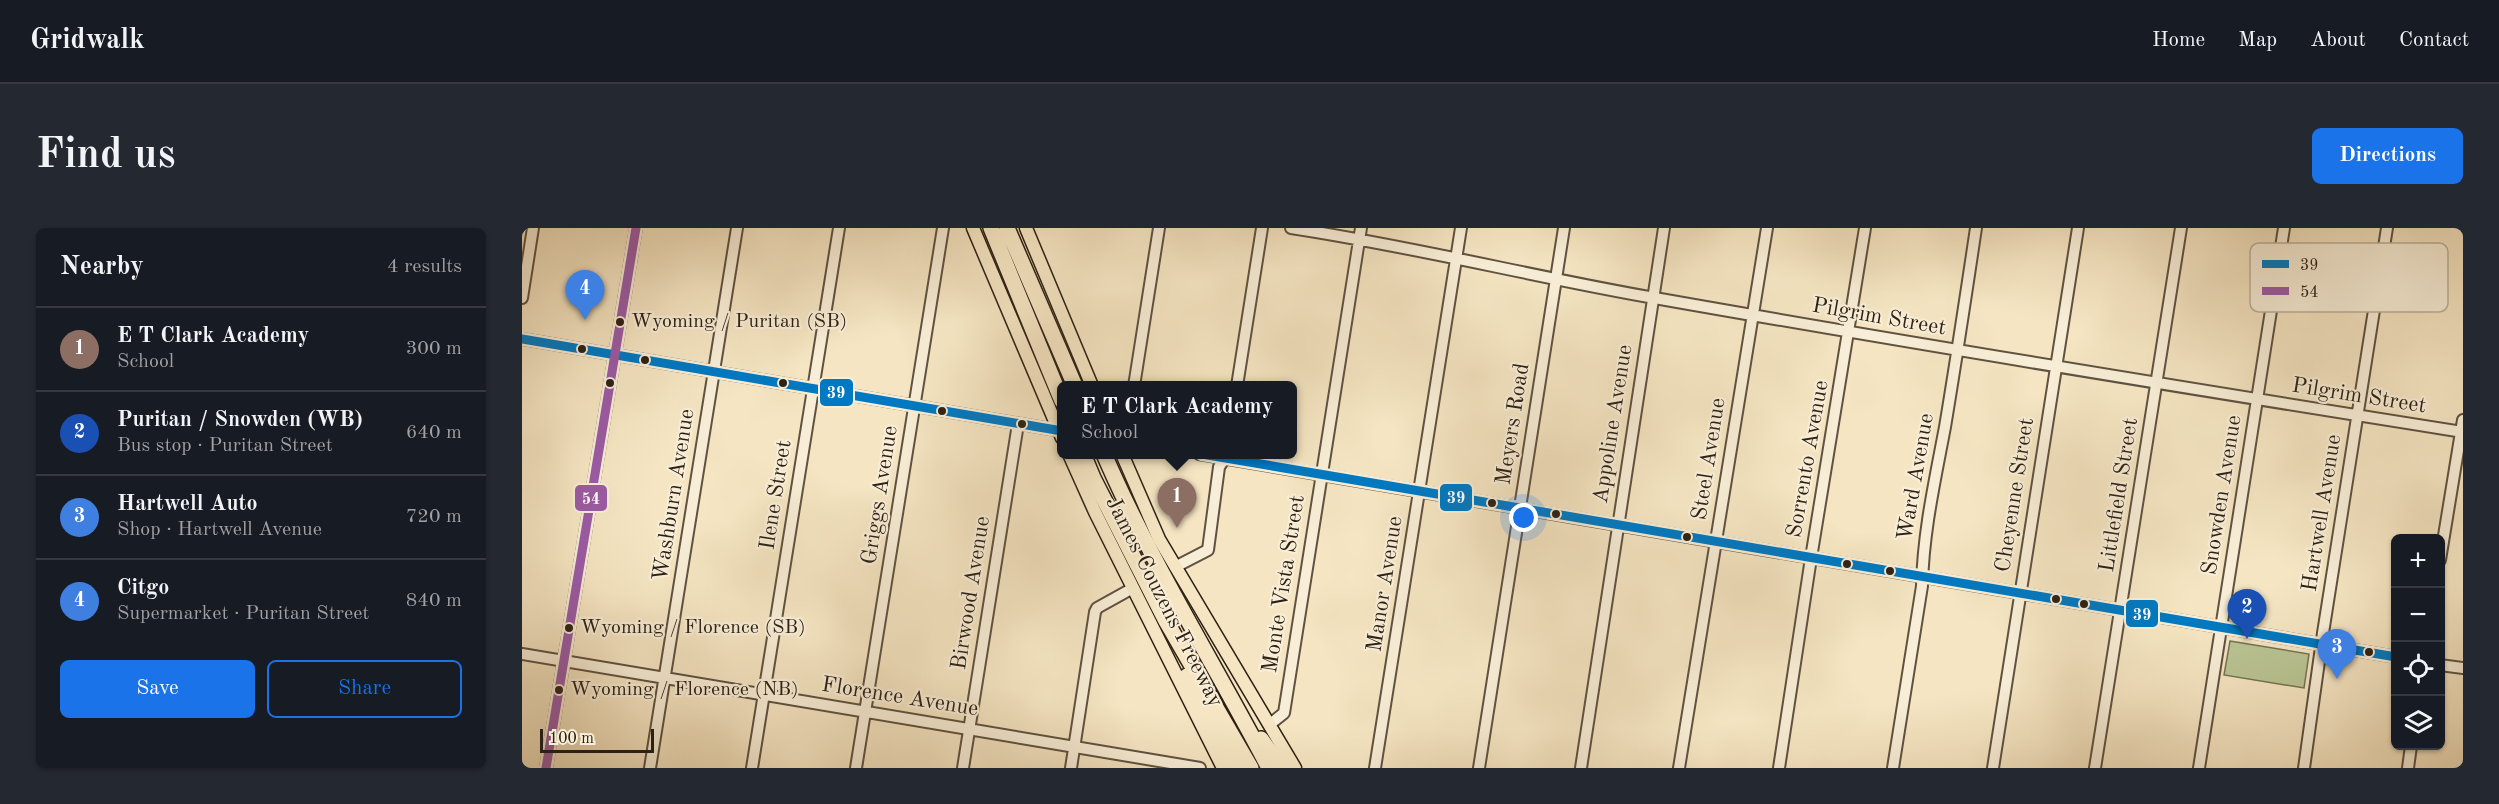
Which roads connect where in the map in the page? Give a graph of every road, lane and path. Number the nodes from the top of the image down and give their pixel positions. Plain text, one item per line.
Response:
1 (533, 228) edge
2 (636, 228) edge
3 (737, 228) edge
4 (839, 228) edge
5 (943, 228) edge
6 (973, 228) edge
7 (991, 228) edge
8 (1007, 228) edge
9 (1026, 228) edge
10 (1159, 228) edge
11 (1262, 228) edge
12 (1291, 228) edge
13 (1461, 228) edge
14 (1564, 228) edge
15 (1664, 228) edge
16 (1767, 228) edge
17 (1865, 228) edge
18 (1976, 228) edge
19 (2078, 228) edge
20 (2181, 228) edge
21 (2284, 228) edge
22 (2387, 228) edge
23 (1360, 233) edge
24 (2282, 243) edge
25 (2385, 243) edge
26 (1456, 259) junction
27 (1556, 280) junction
28 (522, 298) edge
29 (1652, 298) junction
30 (2270, 312) edge
31 (2374, 312) edge
32 (1753, 314) junction
33 (1849, 331) junction
34 (522, 339) edge
35 (1958, 350) junction
36 (615, 355) junction
37 (2056, 367) junction
38 (714, 372) junction
39 (1073, 381) edge
40 (1090, 381) edge
41 (1135, 381) edge
42 (1239, 381) edge
43 (2157, 383) junction
44 (813, 389) junction
45 (2256, 400) junction
46 (914, 406) junction
47 (1057, 411) edge
48 (2357, 415) junction
49 (2463, 420) edge
50 (1018, 424) junction
51 (2462, 432) edge
52 (1057, 433) edge
53 (1076, 459) edge
54 (1077, 459) edge
55 (1113, 459) edge
56 (1118, 459) edge
57 (1225, 459) edge
58 (1236, 459) edge
59 (1322, 476) junction
60 (1420, 492) junction
61 (1519, 509) junction
62 (1617, 525) junction
63 (2444, 534) edge
64 (1715, 543) junction
65 (1811, 558) junction
66 (1175, 567) junction
67 (1922, 577) junction
68 (1134, 588) junction
69 (2019, 593) junction
70 (2120, 611) junction
71 (1166, 621) junction
72 (2221, 628) junction
73 (2322, 645) junction
74 (522, 654) edge
75 (2391, 656) edge
76 (563, 662) junction
77 (2445, 666) edge
78 (2463, 668) edge
79 (664, 678) junction
80 (764, 695) junction
81 (865, 711) junction
82 (1241, 713) junction
83 (1269, 725) junction
84 (969, 729) junction
85 (1074, 746) junction
86 (2410, 750) edge
87 (1174, 766) edge
88 (546, 768) edge
89 (650, 768) edge
90 (752, 768) edge
91 (856, 768) edge
92 (963, 768) edge
93 (1071, 768) edge
94 (1200, 768) edge
95 (1223, 768) edge
96 (1235, 768) edge
97 (1251, 768) edge
98 (1269, 768) edge
99 (1282, 768) edge
100 (1295, 768) edge
101 (1375, 768) edge
102 (1479, 768) edge
103 (1581, 768) edge
104 (1679, 768) edge
105 (1779, 768) edge
106 (1893, 768) edge
107 (1993, 768) edge
108 (2096, 768) edge
109 (2199, 768) edge
110 (2304, 768) edge
111 (2408, 768) edge

1 - 28 street
2 - 36 street
3 - 38 street, Washburn Avenue
4 - 44 street, Ilene Street
5 - 46 street, Griggs Avenue
6 - 47 main road
7 - 47 highway
8 - 39 highway
9 - 40 main road
10 - 41 street
11 - 42 street
12 - 23 street, Pilgrim Street
13 - 26 street, Manor Avenue
14 - 27 street, Meyers Road
15 - 29 street, Appoline Avenue
16 - 32 street, Steel Avenue
17 - 33 street, Sorrento Avenue
18 - 35 street, Ward Avenue
19 - 37 street, Cheyenne Street
20 - 43 street, Littlefield Street
21 - 24 street, Snowden Avenue
22 - 25 street, Hartwell Avenue
23 - 26 street, Pilgrim Street
23 - 59 street, Monte Vista Street
26 - 27 street, Pilgrim Street
26 - 60 street, Manor Avenue
27 - 29 street, Pilgrim Street
27 - 61 street, Meyers Road
29 - 32 street, Pilgrim Street
29 - 62 street, Appoline Avenue
30 - 45 street, Snowden Avenue
31 - 48 street, Hartwell Avenue
32 - 33 street, Pilgrim Street
32 - 64 street, Steel Avenue
33 - 35 street, Pilgrim Street
33 - 65 street, Sorrento Avenue
34 - 36 street
35 - 37 street, Pilgrim Street
35 - 67 street, Ward Avenue
36 - 38 street
36 - 76 street
37 - 43 street, Pilgrim Street
37 - 69 street, Cheyenne Street
38 - 44 street
38 - 79 street, Washburn Avenue
43 - 45 street, Pilgrim Street
43 - 70 street, Littlefield Street
44 - 46 street
44 - 80 street, Ilene Street
45 - 48 street, Pilgrim Street
45 - 72 street, Snowden Avenue
46 - 50 street
46 - 81 street, Griggs Avenue
48 - 51 street, Pilgrim Street
48 - 73 street, Hartwell Avenue
49 - 51 street
50 - 52 street
50 - 84 street, Birwood Avenue
51 - 63 street
53 - 68 main road, James Couzens Freeway
54 - 71 highway
55 - 82 highway
56 - 66 main road, James Couzens Freeway
57 - 66 street
58 - 59 street
59 - 60 street
59 - 83 street, Monte Vista Street
60 - 61 street
60 - 101 street, Manor Avenue
61 - 62 street
61 - 102 street, Meyers Road
62 - 64 street
62 - 103 street, Appoline Avenue
64 - 65 street
64 - 104 street, Steel Avenue
65 - 67 street
65 - 105 street, Sorrento Avenue
66 - 83 main road, James Couzens Freeway
67 - 69 street
67 - 106 street, Ward Avenue
68 - 85 street
68 - 95 main road, James Couzens Freeway
69 - 70 street
69 - 107 street, Cheyenne Street
70 - 72 street
70 - 108 street, Littlefield Street
71 - 96 highway
71 - 97 highway
72 - 73 street
72 - 109 street, Snowden Avenue
73 - 75 street
73 - 110 street, Hartwell Avenue
74 - 76 street, Florence Avenue
76 - 79 street, Florence Avenue
76 - 88 street
77 - 78 street
79 - 80 street, Florence Avenue
79 - 89 street, Washburn Avenue
80 - 81 street, Florence Avenue
80 - 90 street, Ilene Street
81 - 84 street, Florence Avenue
81 - 91 street, Griggs Avenue
82 - 98 highway
82 - 99 highway
83 - 100 main road, James Couzens Freeway
84 - 85 street, Florence Avenue
84 - 92 street, Birwood Avenue
85 - 87 street, Florence Avenue
85 - 93 street
86 - 111 street
87 - 94 street, Florence Avenue

